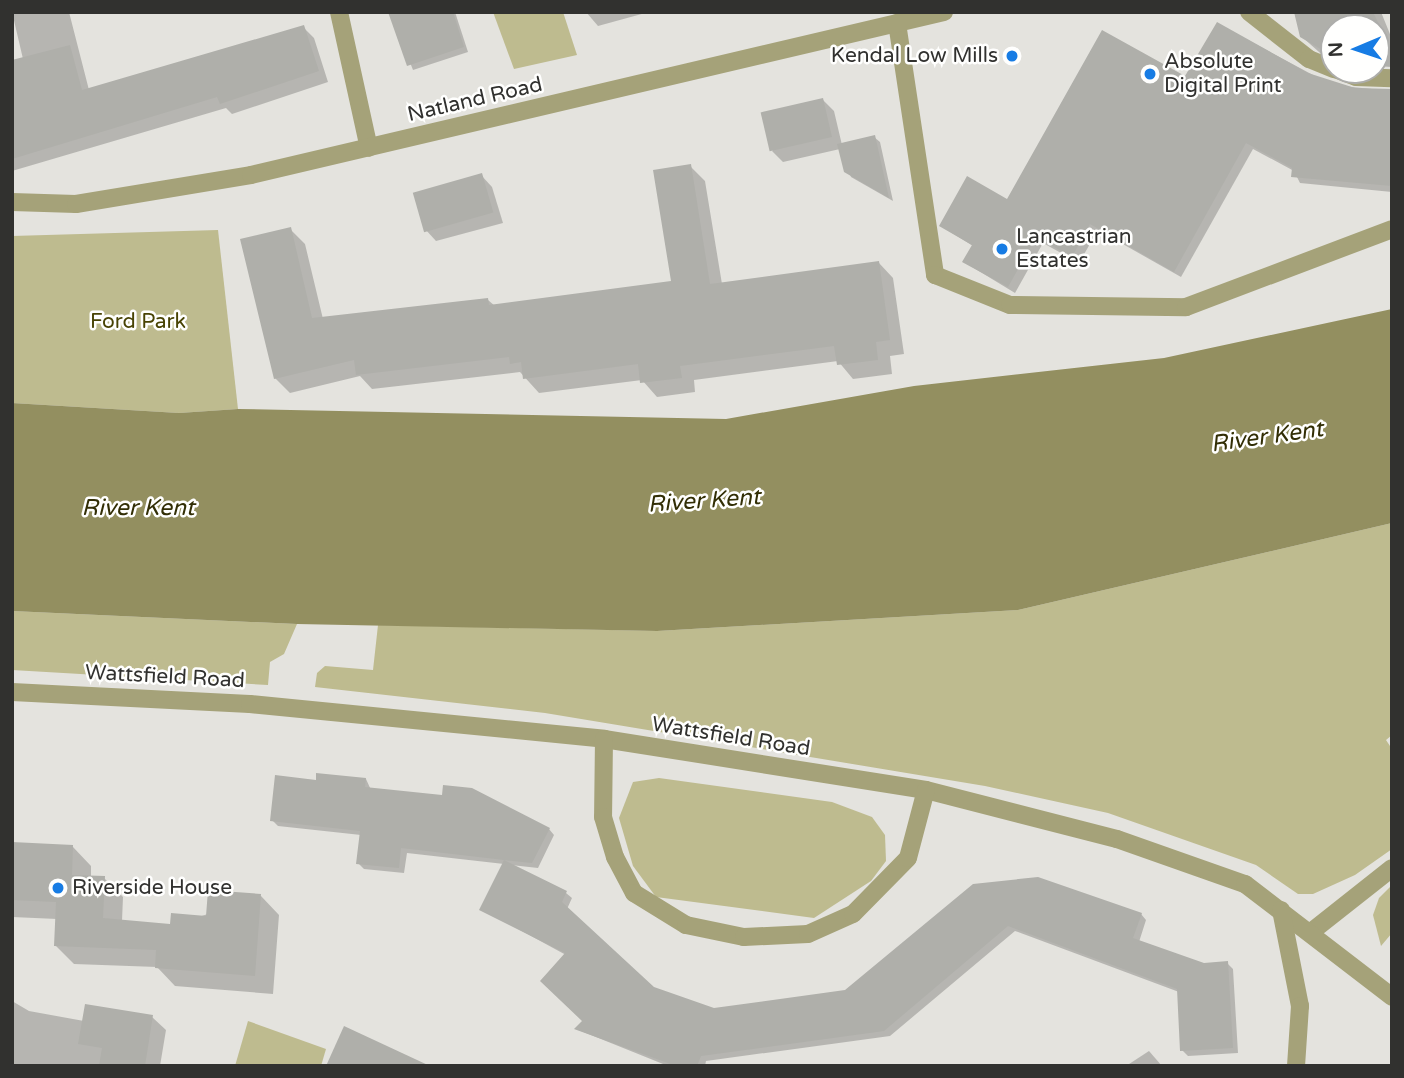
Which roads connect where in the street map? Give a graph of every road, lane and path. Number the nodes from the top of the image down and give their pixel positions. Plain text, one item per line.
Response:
1 (339, 12) edge
2 (944, 12) edge
3 (1249, 12) edge
4 (897, 23) junction
5 (1320, 63) edge
6 (369, 148) junction
7 (12, 202) edge
8 (1392, 229) edge
9 (12, 692) edge
10 (604, 739) junction
11 (926, 790) junction
12 (1392, 868) edge
13 (1281, 910) junction
14 (1311, 932) junction
15 (1392, 997) edge
16 (1296, 1066) edge

1 - 6 street
2 - 4 street, Natland Road
3 - 5 street
4 - 6 street, Natland Road
4 - 8 street
6 - 7 street, Natland Road
9 - 10 street, Wattsfield Road
10 - 11 street, Wattsfield Road
10 - 11 street
11 - 13 street, Wattsfield Road
12 - 14 street
13 - 14 street, Wattsfield Road
13 - 16 street
14 - 15 street, Wattsfield Road

